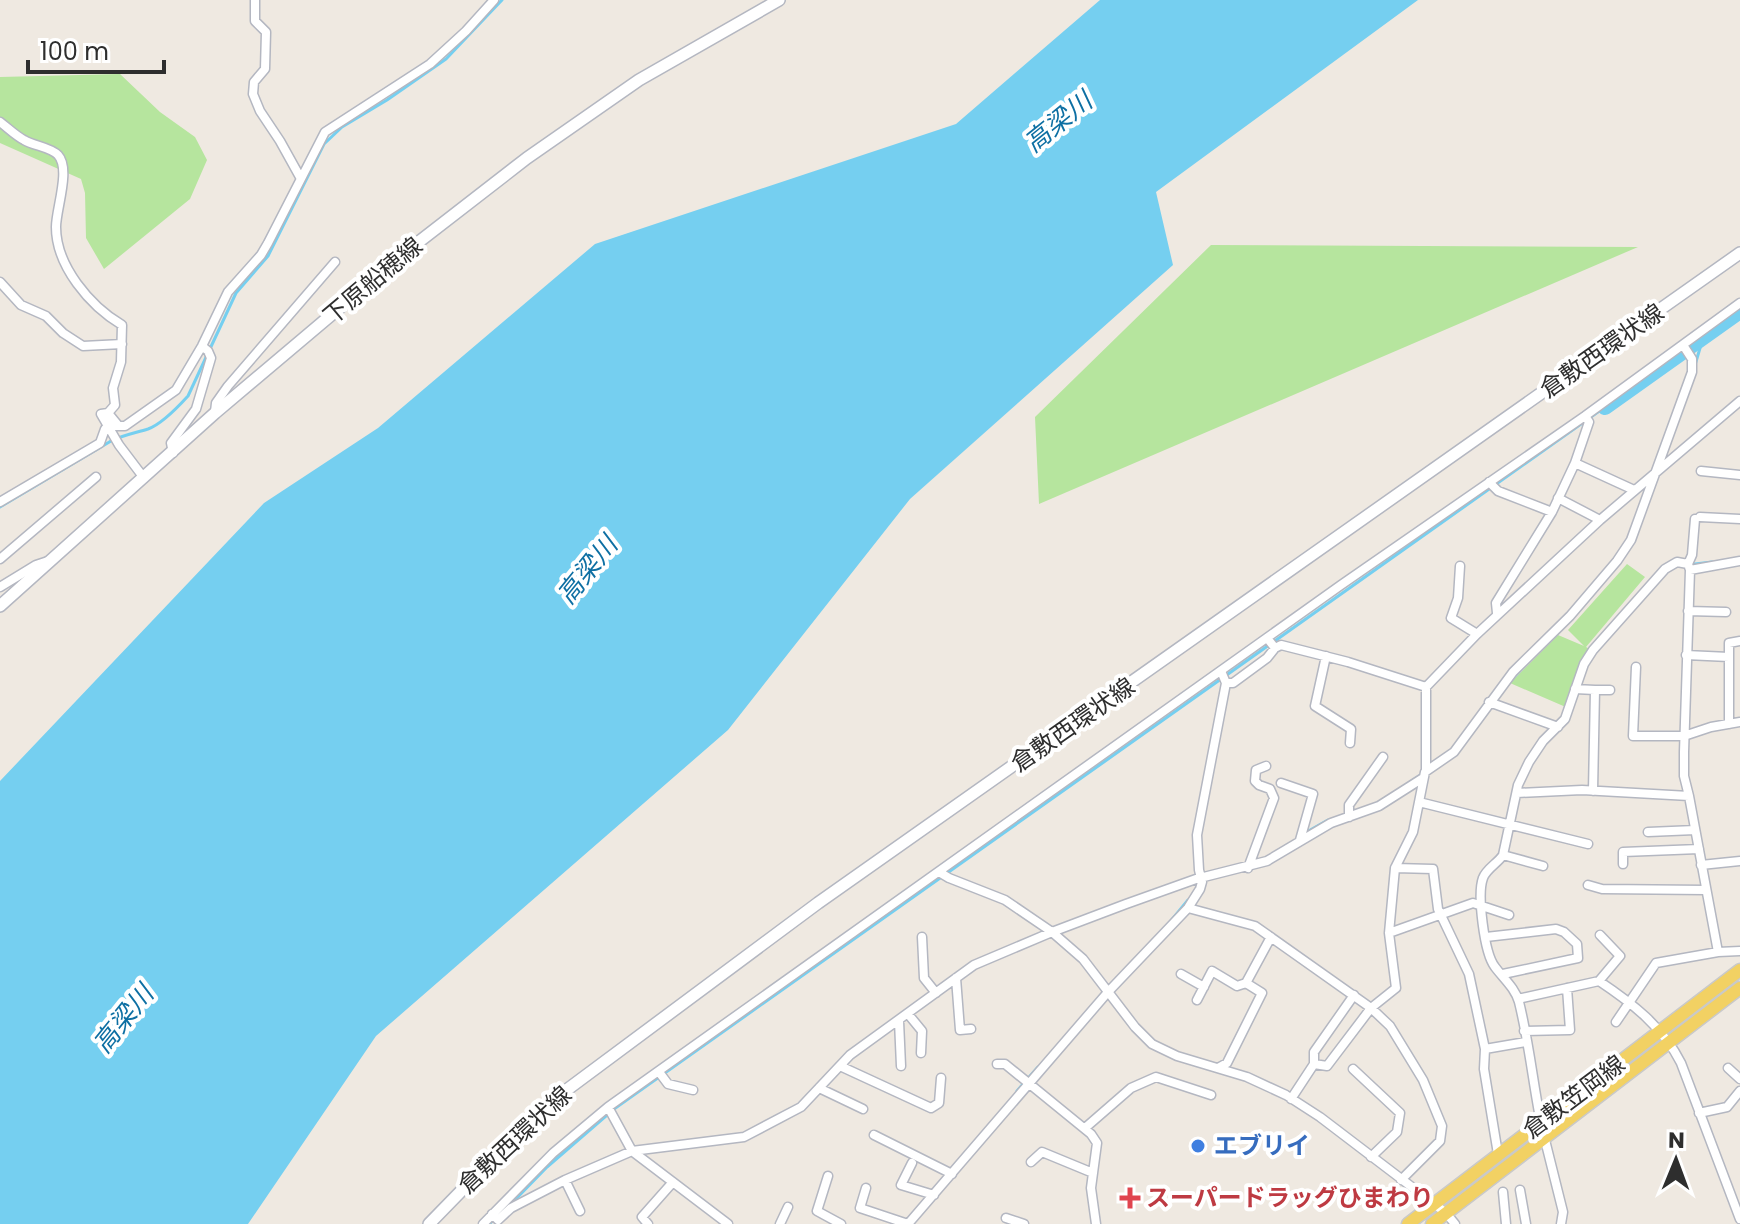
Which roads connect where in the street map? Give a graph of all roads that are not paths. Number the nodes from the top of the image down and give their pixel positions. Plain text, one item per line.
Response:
1 (255, 0) edge
2 (494, 0) edge
3 (779, 0) edge
4 (0, 122) edge
5 (300, 177) junction
6 (1740, 253) edge
7 (335, 262) dead end
8 (0, 282) edge
9 (1740, 303) edge
10 (122, 344) junction
11 (205, 348) junction
12 (1685, 348) junction
13 (1740, 401) edge
14 (108, 413) junction
15 (215, 413) junction
16 (1587, 419) junction
17 (111, 426) junction
18 (173, 453) junction
19 (1575, 463) junction
20 (1701, 471) dead end
21 (1655, 475) junction
22 (1740, 475) edge
23 (96, 477) dead end
24 (144, 478) junction
25 (1491, 484) junction
26 (1634, 490) junction
27 (1558, 498) junction
28 (0, 502) edge
29 (1552, 512) junction
30 (1740, 519) edge
31 (1600, 520) junction
32 (0, 559) edge
33 (51, 560) junction
34 (1740, 561) edge
35 (1460, 566) dead end
36 (1689, 567) junction
37 (0, 587) edge
38 (0, 606) edge
39 (1688, 611) junction
40 (1726, 612) dead end
41 (1497, 613) junction
42 (1477, 634) junction
43 (1740, 641) edge
44 (1271, 643) junction
45 (1686, 655) junction
46 (1326, 656) junction
47 (1729, 657) junction
48 (1636, 667) dead end
49 (1224, 676) junction
50 (1740, 681) edge
51 (1729, 683) junction
52 (1426, 687) junction
53 (1575, 689) junction
54 (1595, 690) junction
55 (1610, 690) dead end
56 (1492, 703) junction
57 (1740, 722) edge
58 (1729, 724) junction
59 (1558, 727) junction
60 (1684, 736) junction
61 (1350, 743) dead end
62 (1383, 757) dead end
63 (1266, 766) dead end
64 (1424, 774) junction
65 (1281, 783) dead end
66 (1593, 791) junction
67 (1517, 793) junction
68 (1689, 796) junction
69 (1419, 802) junction
70 (1348, 814) junction
71 (1510, 824) junction
72 (1695, 830) junction
73 (1648, 832) dead end
74 (1301, 836) junction
75 (1588, 844) dead end
76 (1699, 849) junction
77 (1503, 855) junction
78 (1740, 861) edge
79 (1623, 864) dead end
80 (1248, 865) junction
81 (1701, 865) junction
82 (1543, 866) dead end
83 (1395, 868) junction
84 (943, 874) junction
85 (1202, 879) junction
86 (1588, 885) dead end
87 (1706, 890) junction
88 (1482, 905) junction
89 (1188, 908) junction
90 (1441, 913) junction
91 (1509, 915) dead end
92 (1052, 932) junction
93 (1389, 933) junction
94 (1600, 935) dead end
95 (922, 937) dead end
96 (1271, 937) junction
97 (1486, 937) junction
98 (1740, 951) edge
99 (1718, 952) junction
100 (1740, 970) edge
101 (1181, 974) dead end
102 (1503, 974) junction
103 (956, 978) junction
104 (1599, 981) junction
105 (1246, 983) junction
106 (1204, 987) junction
107 (1567, 988) junction
108 (1740, 988) edge
109 (1107, 990) junction
110 (936, 993) junction
111 (1354, 995) junction
112 (1518, 999) junction
113 (1197, 1000) dead end
114 (1630, 1002) junction
115 (1371, 1008) junction
116 (908, 1014) junction
117 (899, 1021) junction
118 (1616, 1022) dead end
119 (971, 1029) dead end
120 (1524, 1031) junction
121 (1665, 1036) junction
122 (1526, 1042) junction
123 (1485, 1049) junction
124 (921, 1053) dead end
125 (997, 1064) dead end
126 (1314, 1064) junction
127 (840, 1066) junction
128 (901, 1066) dead end
129 (1218, 1068) junction
130 (1728, 1068) dead end
131 (1353, 1069) dead end
132 (661, 1074) junction
133 (941, 1078) dead end
134 (1740, 1079) edge
135 (1026, 1083) junction
136 (819, 1088) junction
137 (693, 1090) dead end
138 (1740, 1091) edge
139 (1211, 1095) dead end
140 (1291, 1099) junction
141 (863, 1109) dead end
142 (610, 1110) junction
143 (1699, 1113) junction
144 (1540, 1122) junction
145 (1085, 1128) junction
146 (874, 1135) dead end
147 (1544, 1138) junction
148 (632, 1151) junction
149 (1498, 1154) junction
150 (1371, 1157) junction
151 (1031, 1162) dead end
152 (912, 1163) dead end
153 (950, 1173) junction
154 (1093, 1173) junction
155 (828, 1176) dead end
156 (565, 1180) junction
157 (1401, 1180) junction
158 (673, 1182) junction
159 (866, 1188) dead end
160 (1520, 1190) dead end
161 (1503, 1192) dead end
162 (934, 1195) junction
163 (1433, 1205) junction
164 (788, 1207) dead end
165 (580, 1211) dead end
166 (1446, 1213) junction
167 (494, 1217) junction
168 (1006, 1218) dead end
169 (1740, 1219) edge
170 (429, 1224) edge
171 (483, 1224) edge
172 (648, 1224) edge
173 (728, 1224) edge
174 (780, 1224) edge
175 (841, 1224) edge
176 (908, 1224) edge
177 (1024, 1224) edge
178 (1096, 1224) edge
179 (1408, 1224) edge
180 (1432, 1224) edge
181 (1455, 1224) edge
182 (1506, 1224) edge
183 (1526, 1224) edge
184 (1561, 1224) edge

1 - 5 street
2 - 5 street
3 - 15 main road, 下原船穂線
4 - 10 street
5 - 11 street
6 - 170 main road, 倉敷西環状線
7 - 15 street
8 - 10 street
9 - 12 street
10 - 14 street
11 - 17 street
11 - 18 street
12 - 16 street
12 - 21 street
13 - 21 street
14 - 17 street
14 - 24 street
15 - 18 main road, 下原船穂線
16 - 19 street
16 - 25 street
17 - 28 street
18 - 24 main road, 下原船穂線
19 - 26 street
19 - 27 street
20 - 22 street
21 - 26 street
21 - 56 street
23 - 32 street
24 - 33 main road, 下原船穂線
25 - 29 street
25 - 44 street
26 - 31 street
27 - 29 street
27 - 31 street
29 - 41 street
30 - 36 street
31 - 41 street
33 - 37 street
33 - 38 main road, 下原船穂線
34 - 36 street
35 - 42 street
36 - 39 street
36 - 53 street
39 - 40 street
39 - 45 street
41 - 42 street
42 - 52 street
43 - 47 street
44 - 46 street
44 - 49 street
44 - 49 street
45 - 47 street
45 - 60 street
46 - 52 street
46 - 61 street
47 - 51 street
48 - 60 street
49 - 84 street
49 - 85 street
50 - 51 street
51 - 58 street
52 - 64 street
53 - 54 street
53 - 59 street
54 - 55 street
54 - 66 street
56 - 59 street
56 - 64 street
57 - 58 street
58 - 60 street
59 - 67 street
60 - 68 street
62 - 70 street
63 - 80 street
64 - 69 street
64 - 70 street
65 - 74 street
66 - 67 street
66 - 68 street
67 - 71 street
68 - 72 street
69 - 71 street
69 - 83 street
70 - 74 street
71 - 75 street
71 - 77 street
72 - 73 street
72 - 76 street
74 - 80 street
76 - 79 street
76 - 81 street
77 - 82 street
77 - 88 street
78 - 81 street
80 - 85 street
81 - 87 street
83 - 90 street
83 - 93 street
84 - 92 street
84 - 132 street
85 - 89 street
85 - 92 street
86 - 87 street
87 - 99 street
88 - 90 street
88 - 91 street
88 - 97 street
89 - 96 street
89 - 109 street
90 - 93 street
90 - 123 street
92 - 103 street
92 - 109 street
93 - 115 street
94 - 104 street
95 - 110 street
96 - 105 street
96 - 111 street
97 - 102 street
97 - 102 street
98 - 99 street
99 - 114 street
100 - 121 main road, 倉敷笠岡線
101 - 106 street
102 - 112 street
103 - 110 street
103 - 119 street
104 - 107 street
104 - 114 street
105 - 106 street
105 - 129 street
106 - 113 street
107 - 112 street
107 - 120 street
108 - 121 main road, 倉敷笠岡線
109 - 129 street
109 - 135 street
110 - 116 street
111 - 115 street
111 - 126 street
112 - 120 street
114 - 118 street
114 - 121 street
115 - 126 street
115 - 157 street
116 - 117 street
116 - 124 street
117 - 127 street
117 - 128 street
120 - 122 street
121 - 143 street
121 - 144 main road, 倉敷笠岡線
121 - 147 main road, 倉敷笠岡線
122 - 123 street
122 - 144 street
123 - 149 street
125 - 135 street
126 - 140 street
127 - 133 street
127 - 136 street
129 - 140 street
130 - 134 street
131 - 150 street
132 - 137 street
132 - 142 street
135 - 145 street
135 - 153 street
136 - 141 street
136 - 148 street
138 - 143 street
139 - 145 street
140 - 150 street
142 - 148 street
142 - 167 street
143 - 169 street
144 - 147 street
144 - 149 main road, 倉敷笠岡線
145 - 154 street
146 - 153 street
147 - 166 main road, 倉敷笠岡線
147 - 184 street
148 - 156 street
148 - 158 street
149 - 163 main road, 倉敷笠岡線
150 - 157 street
151 - 154 street
152 - 162 street
153 - 162 street
154 - 178 street
155 - 175 street
156 - 165 street
156 - 167 street
157 - 163 street
158 - 172 street
158 - 173 street
159 - 176 street
160 - 183 street
161 - 182 street
162 - 176 street
163 - 166 street
163 - 179 main road, 倉敷笠岡線
164 - 174 street
166 - 180 main road, 倉敷笠岡線
166 - 181 street
167 - 171 street
168 - 177 street

